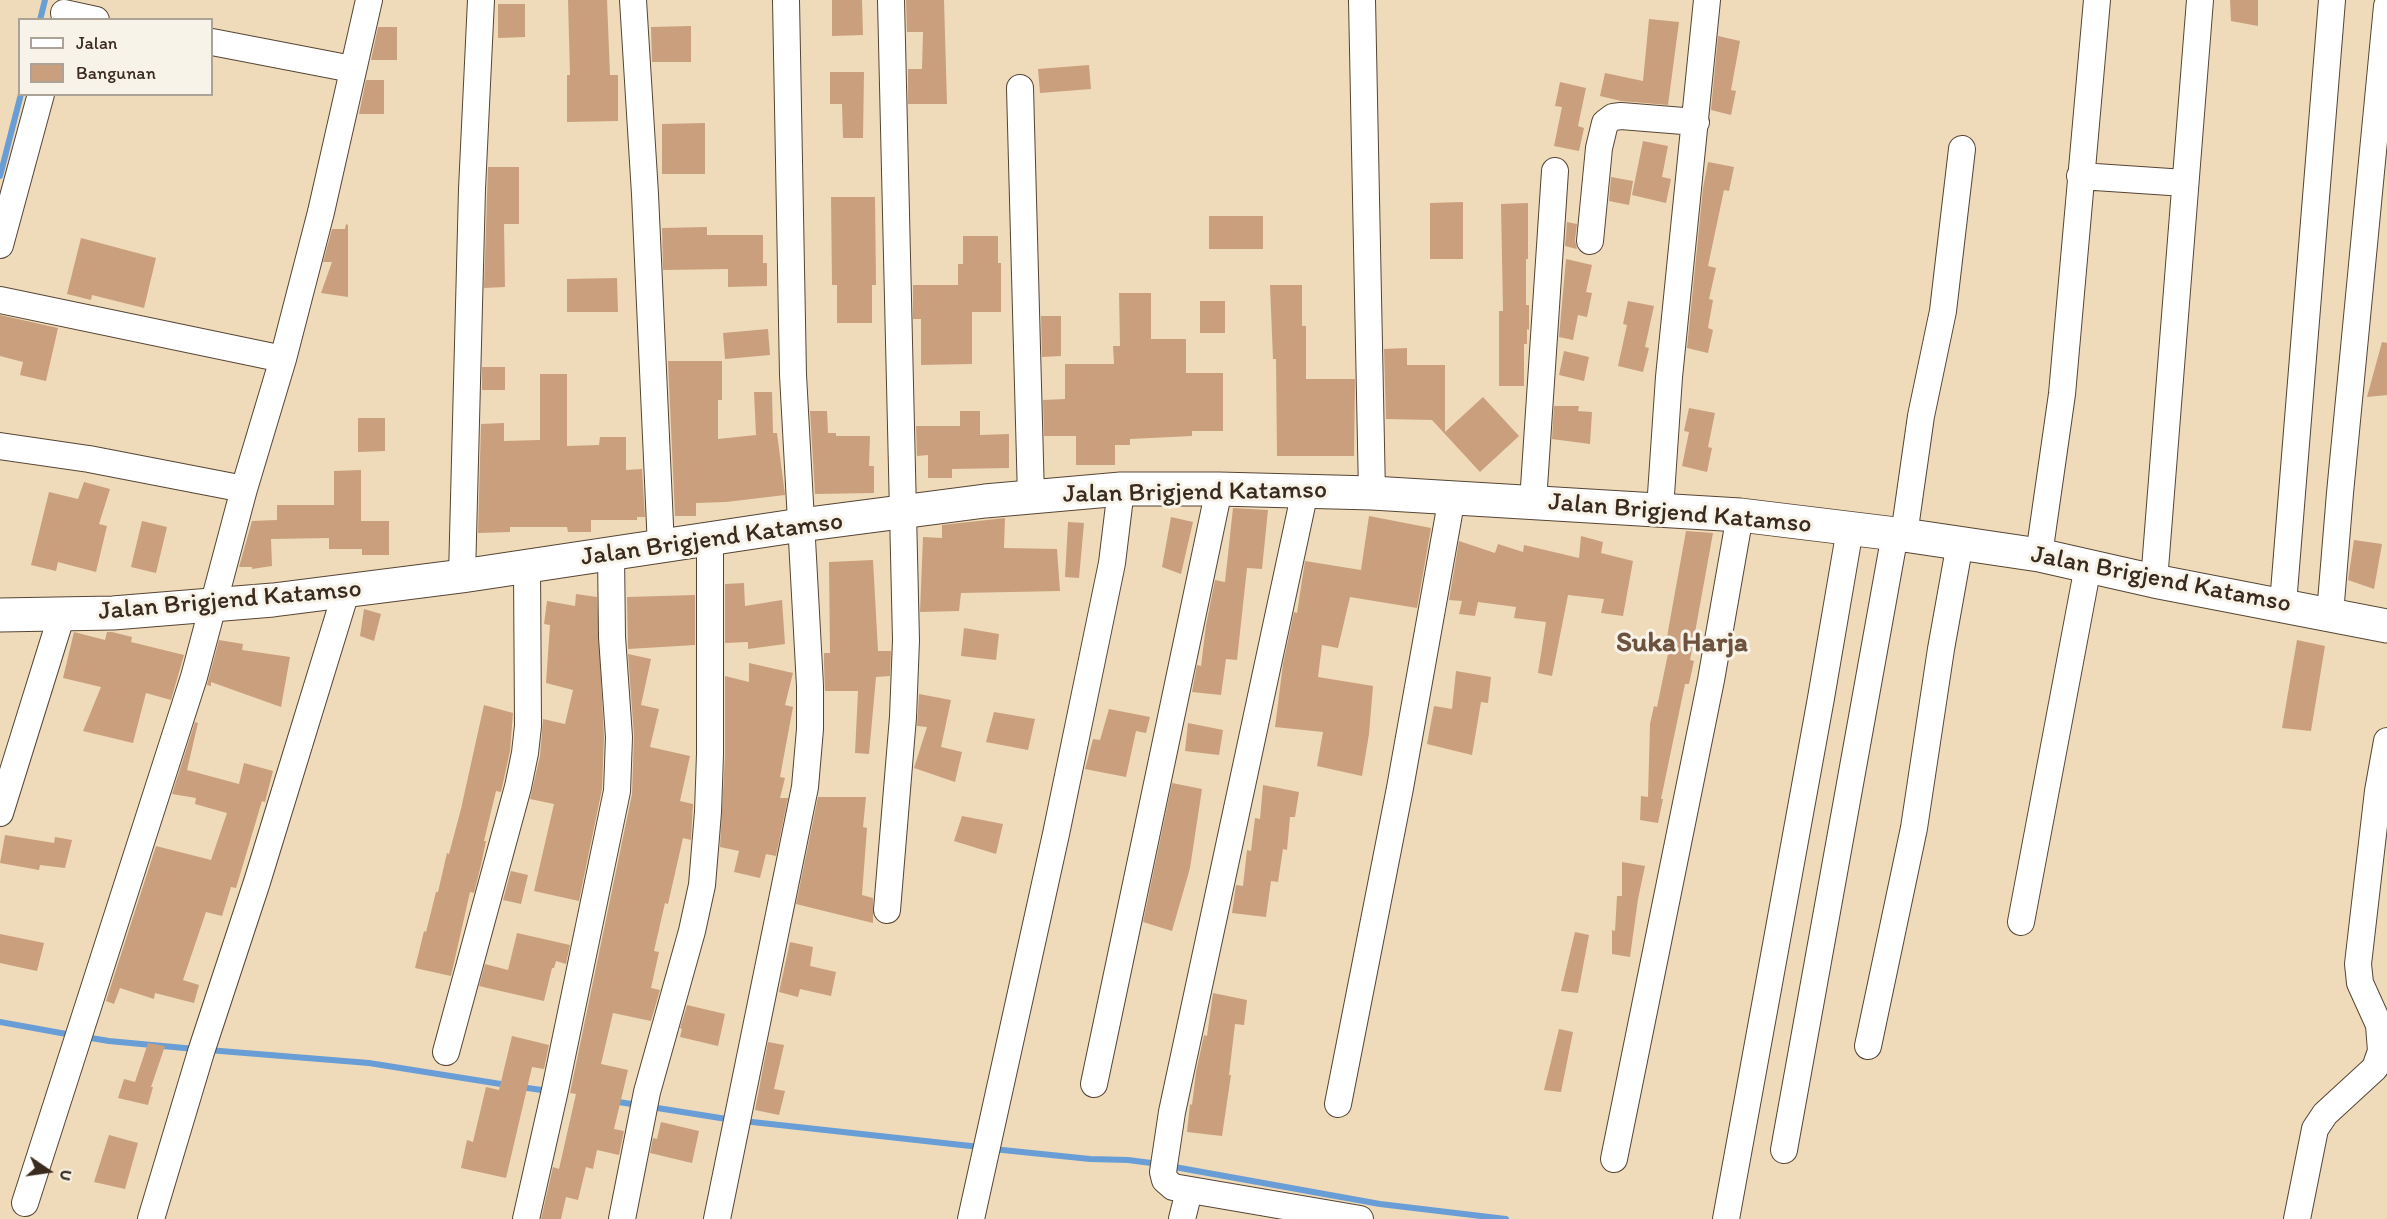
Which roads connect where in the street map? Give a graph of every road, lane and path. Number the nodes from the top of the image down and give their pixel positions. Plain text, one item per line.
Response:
1 (369, 0) edge
2 (481, 0) edge
3 (633, 0) edge
4 (786, 0) edge
5 (891, 0) edge
6 (1362, 0) edge
7 (1707, 0) edge
8 (2097, 0) edge
9 (2200, 0) edge
10 (2332, 0) edge
11 (2387, 6) edge
12 (64, 11) edge
13 (89, 18) edge
14 (213, 42) edge
15 (352, 69) junction
16 (1020, 87) dead end
17 (40, 96) edge
18 (1696, 122) junction
19 (1962, 149) dead end
20 (1555, 171) dead end
21 (2080, 176) junction
22 (2185, 183) junction
23 (1590, 241) dead end
24 (0, 245) edge
25 (0, 300) edge
26 (283, 359) junction
27 (0, 446) edge
28 (244, 489) junction
29 (1121, 489) junction
30 (1219, 489) junction
31 (1305, 491) junction
32 (1372, 493) junction
33 (1032, 497) junction
34 (1452, 497) junction
35 (1533, 502) junction
36 (1660, 509) junction
37 (903, 512) junction
38 (1740, 515) junction
39 (801, 525) junction
40 (1850, 529) junction
41 (1899, 534) junction
42 (710, 540) junction
43 (1960, 543) junction
44 (661, 547) junction
45 (611, 555) junction
46 (2039, 555) junction
47 (2088, 566) junction
48 (527, 567) junction
49 (462, 576) junction
50 (2154, 581) junction
51 (346, 592) junction
52 (2283, 604) junction
53 (213, 605) junction
54 (62, 614) junction
55 (2330, 614) junction
56 (0, 615) edge
57 (2387, 626) edge
58 (2387, 741) edge
59 (0, 813) edge
60 (887, 910) dead end
61 (2021, 922) dead end
62 (1868, 1046) dead end
63 (447, 1052) dead end
64 (1094, 1084) dead end
65 (1338, 1104) dead end
66 (1784, 1150) dead end
67 (1614, 1159) dead end
68 (1189, 1191) junction
69 (25, 1203) dead end
70 (1307, 1215) edge
71 (151, 1219) edge
72 (526, 1219) edge
73 (622, 1219) edge
74 (717, 1219) edge
75 (971, 1219) edge
76 (1182, 1219) edge
77 (1360, 1219) edge
78 (1726, 1219) edge
79 (2297, 1219) edge

1 - 15 street
2 - 49 street
3 - 44 street
4 - 39 street
5 - 37 street
6 - 32 street
7 - 18 street
8 - 21 street
9 - 22 street
10 - 52 street
11 - 55 street
12 - 13 street
14 - 15 street
15 - 26 street
16 - 33 street
17 - 24 street
18 - 23 street
18 - 36 street
19 - 41 street
20 - 35 street
21 - 22 street
21 - 46 street
22 - 50 street
25 - 26 street
26 - 28 street
27 - 28 street
28 - 53 street
29 - 30 highway, Jalan Brigjend Katamso
29 - 33 highway, Jalan Brigjend Katamso
29 - 75 street
30 - 31 highway, Jalan Brigjend Katamso
30 - 64 street
31 - 32 highway, Jalan Brigjend Katamso
31 - 68 street
32 - 34 highway, Jalan Brigjend Katamso
33 - 37 highway, Jalan Brigjend Katamso
34 - 35 highway, Jalan Brigjend Katamso
34 - 65 street
35 - 36 highway, Jalan Brigjend Katamso
36 - 38 highway, Jalan Brigjend Katamso
37 - 39 highway, Jalan Brigjend Katamso
37 - 60 street
38 - 40 highway, Jalan Brigjend Katamso
38 - 67 street
39 - 42 highway, Jalan Brigjend Katamso
39 - 74 street
40 - 41 highway, Jalan Brigjend Katamso
40 - 78 street
41 - 43 highway, Jalan Brigjend Katamso
41 - 66 street
42 - 44 highway, Jalan Brigjend Katamso
42 - 73 street
43 - 46 highway, Jalan Brigjend Katamso
43 - 62 street
44 - 45 highway, Jalan Brigjend Katamso
45 - 48 highway, Jalan Brigjend Katamso
45 - 72 street
46 - 47 highway, Jalan Brigjend Katamso
47 - 50 highway, Jalan Brigjend Katamso
47 - 61 street
48 - 49 highway, Jalan Brigjend Katamso
48 - 63 street
49 - 51 highway, Jalan Brigjend Katamso
50 - 52 highway, Jalan Brigjend Katamso
51 - 53 highway, Jalan Brigjend Katamso
51 - 71 street
52 - 55 highway, Jalan Brigjend Katamso
53 - 54 highway, Jalan Brigjend Katamso
53 - 69 street
54 - 56 highway, Jalan Brigjend Katamso
54 - 59 street
55 - 57 highway, Jalan Brigjend Katamso
58 - 79 street
68 - 70 street
68 - 76 street
70 - 77 street

